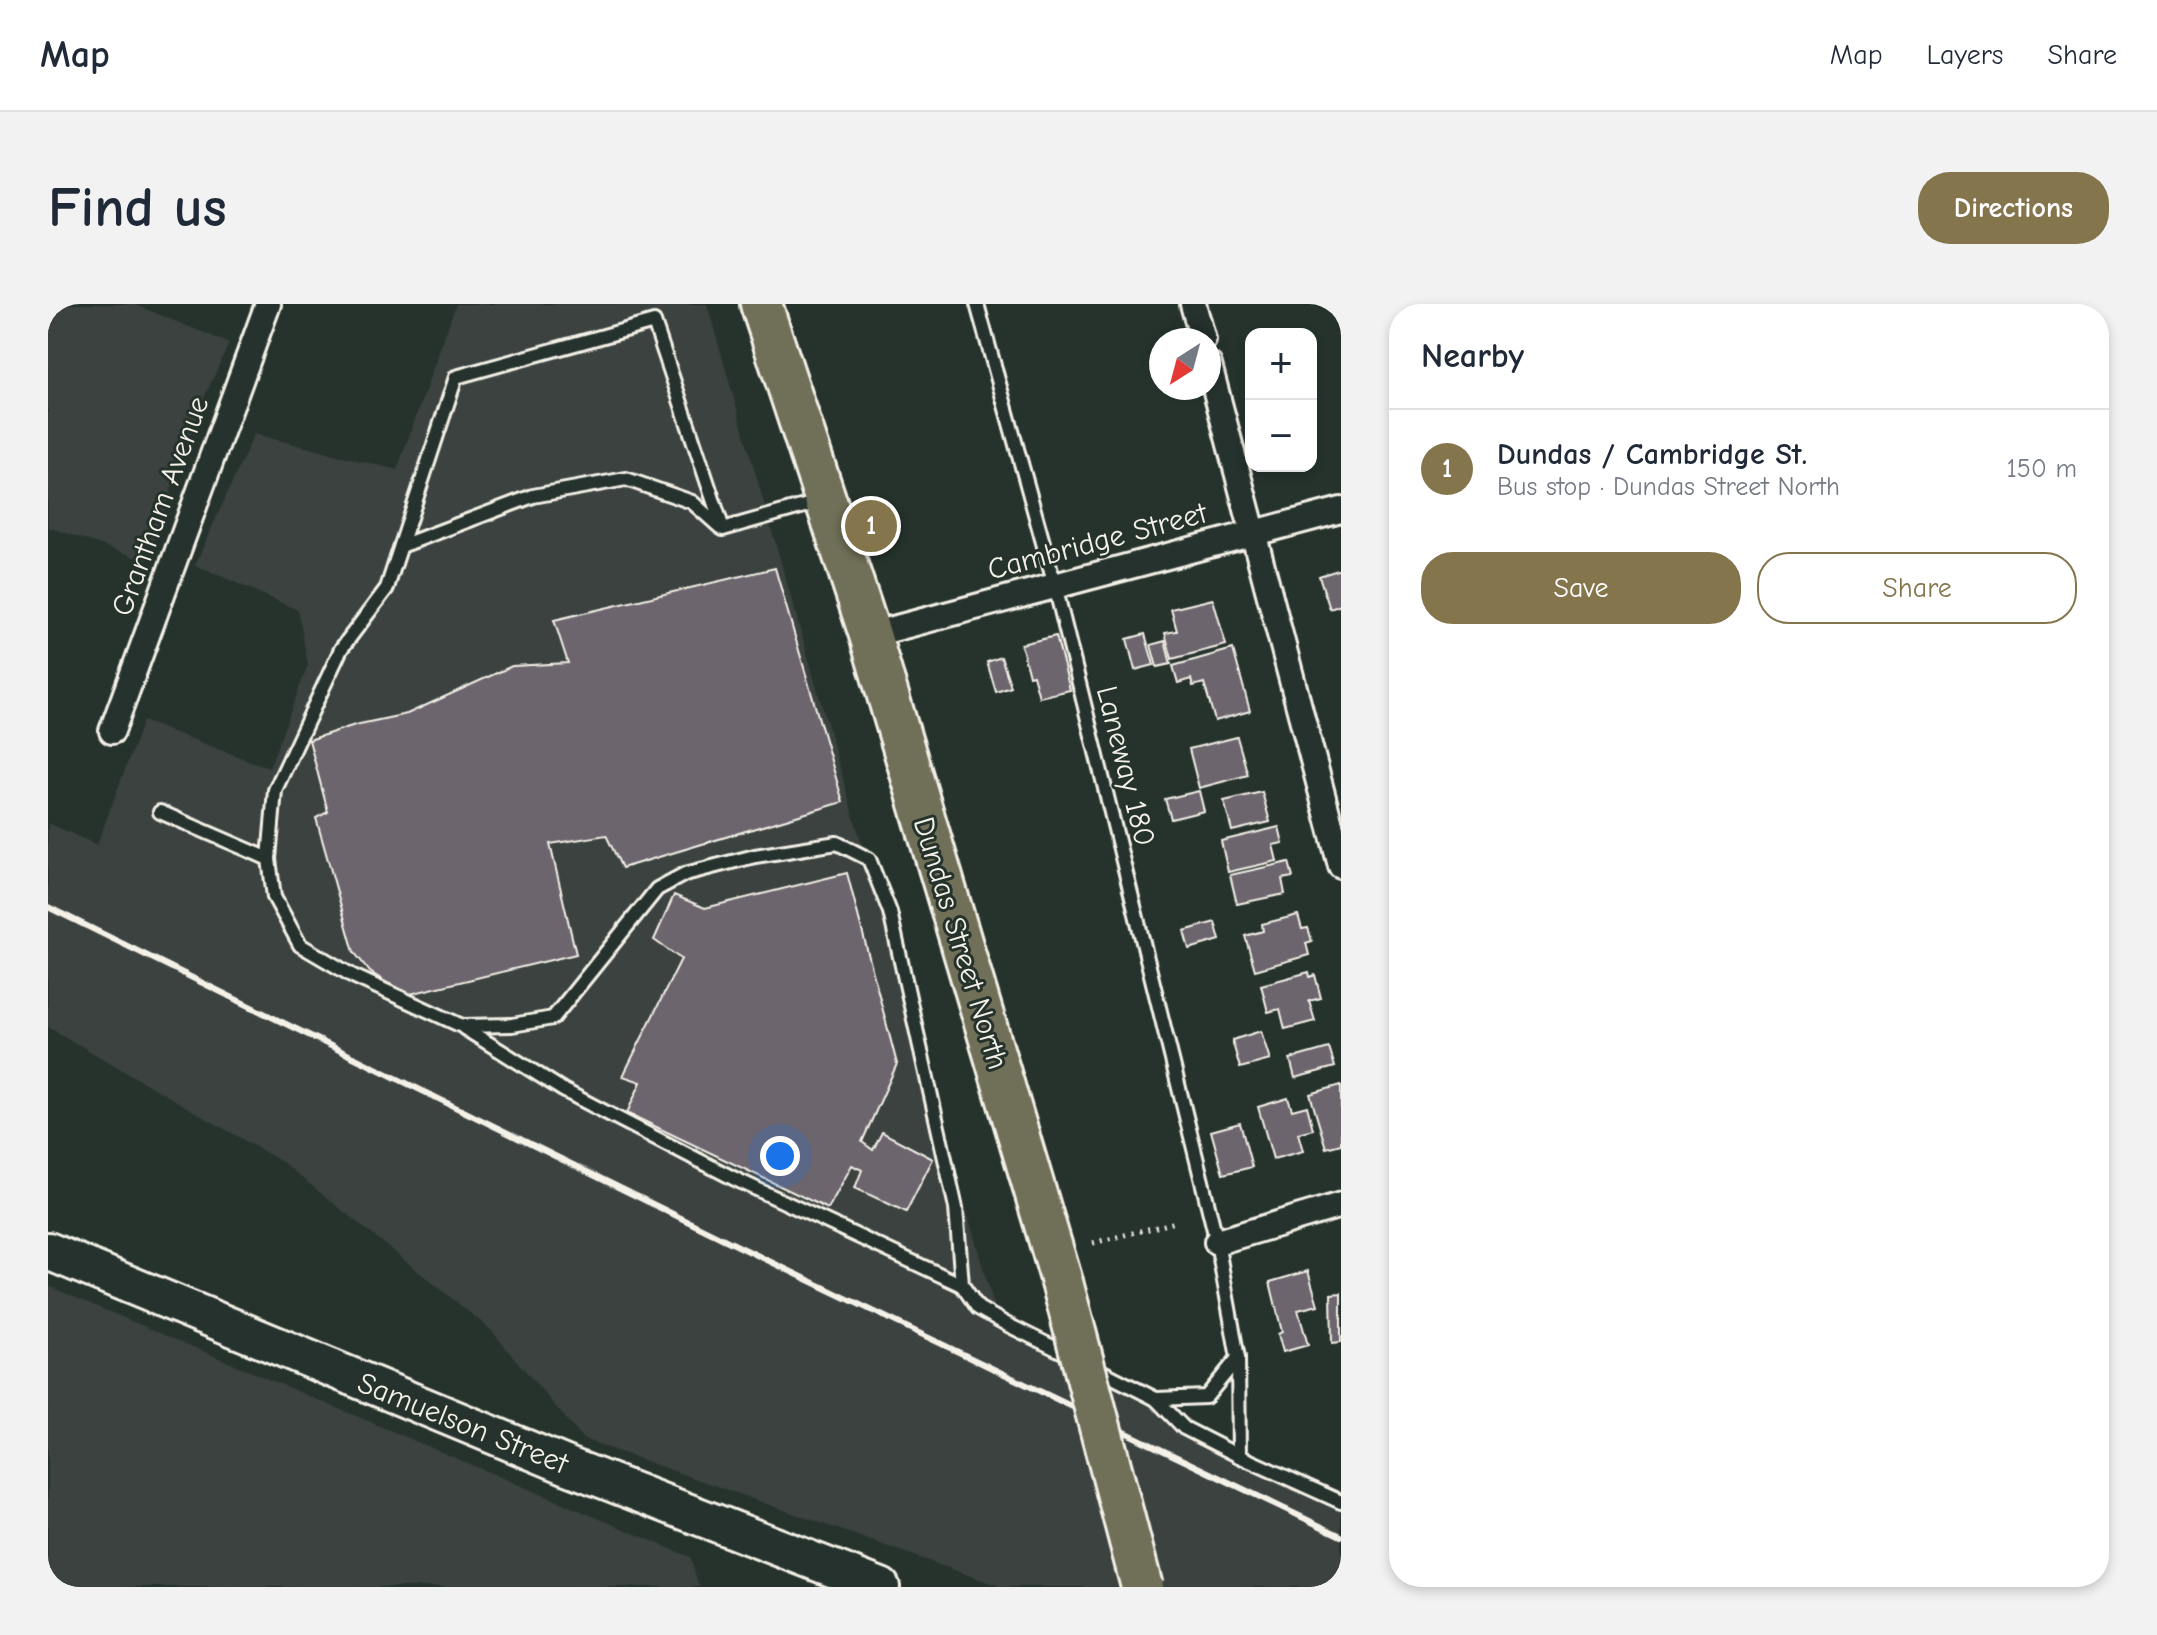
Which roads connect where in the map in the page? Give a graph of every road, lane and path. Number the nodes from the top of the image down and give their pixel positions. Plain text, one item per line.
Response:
1 (268, 304) edge
2 (761, 304) edge
3 (977, 304) edge
4 (1193, 304) edge
5 (1200, 328) edge
6 (1218, 400) edge
7 (825, 500) junction
8 (1341, 510) edge
9 (723, 529) junction
10 (1253, 532) junction
11 (401, 546) junction
12 (1055, 586) junction
13 (870, 635) junction
14 (112, 731) dead end
15 (160, 812) dead end
16 (269, 859) junction
17 (1341, 866) edge
18 (462, 1026) junction
19 (1341, 1205) edge
20 (1176, 1222) dead end
21 (1217, 1242) junction
22 (1093, 1243) dead end
23 (48, 1251) edge
24 (962, 1285) junction
25 (1238, 1358) junction
26 (1156, 1399) junction
27 (1239, 1456) junction
28 (1341, 1502) edge
29 (881, 1587) edge
30 (1142, 1587) edge

1 - 14 street, Grantham Avenue
2 - 7 main road, Dundas Street North
3 - 12 lane, Laneway 180
4 - 5 street
6 - 10 street
7 - 9 lane
7 - 13 main road, Dundas Street North
8 - 10 street, Cambridge Street
9 - 11 lane
9 - 11 lane
10 - 12 street, Cambridge Street
10 - 17 street
11 - 16 lane
12 - 13 street, Cambridge Street
12 - 21 lane, Laneway 180
13 - 30 main road, Dundas Street North, bridge
15 - 16 lane
16 - 18 lane
18 - 24 lane
18 - 24 lane
19 - 21 street
20 - 22 path
21 - 25 lane, Laneway 180
23 - 29 street, Samuelson Street
24 - 26 lane
25 - 26 lane
25 - 27 lane, Laneway 180
26 - 27 lane
27 - 28 lane

